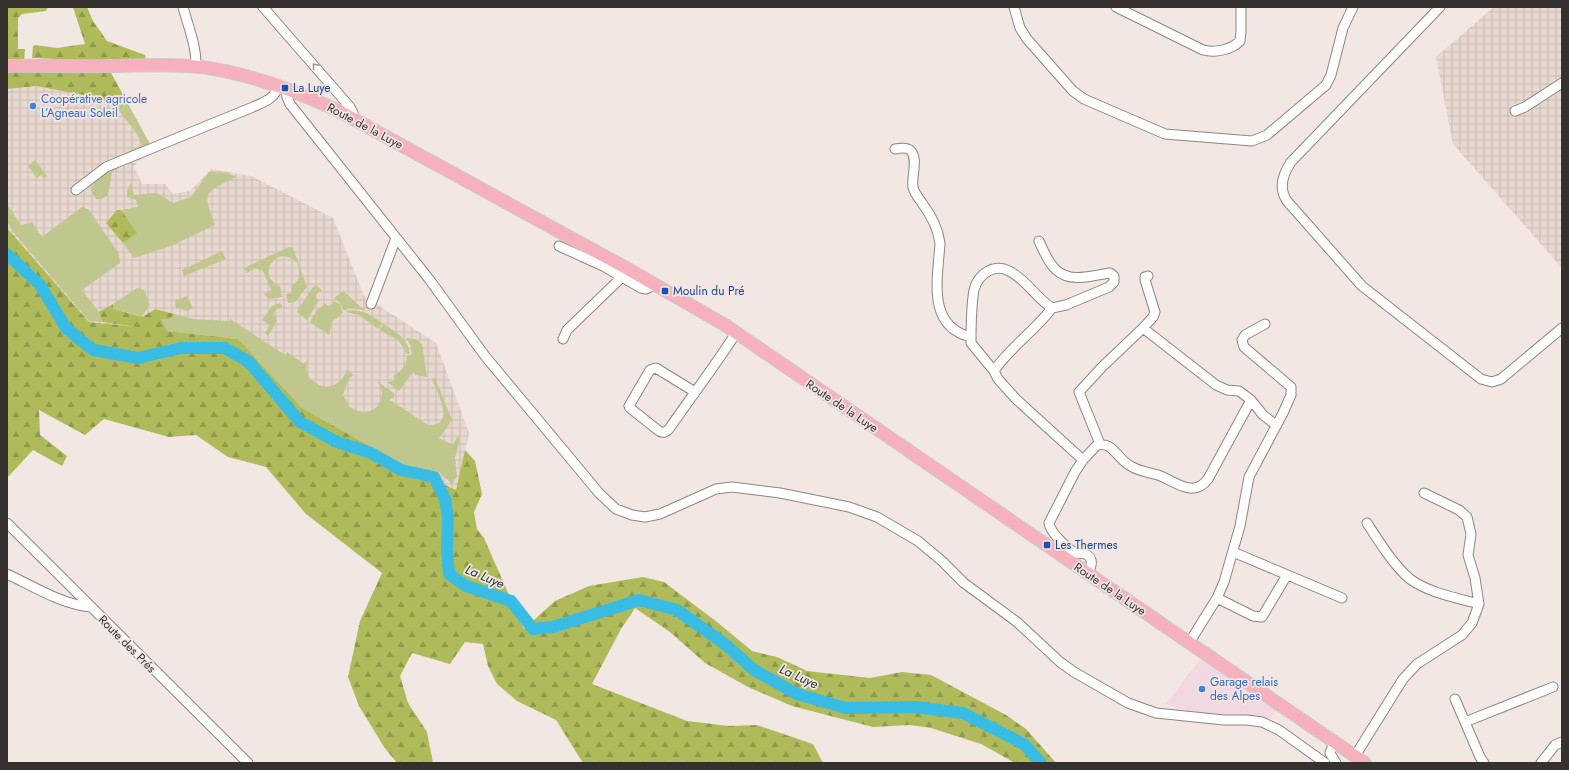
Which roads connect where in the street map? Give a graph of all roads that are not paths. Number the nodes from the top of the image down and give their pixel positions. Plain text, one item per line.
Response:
1 (183, 7) edge
2 (263, 7) edge
3 (1014, 7) edge
4 (1116, 7) edge
5 (1241, 7) edge
6 (1353, 7) edge
7 (1440, 7) edge
8 (7, 66) edge
9 (196, 67) junction
10 (1562, 83) edge
11 (281, 87) junction
12 (1515, 111) dead end
13 (354, 120) junction
14 (895, 149) dead end
15 (76, 190) dead end
16 (396, 238) junction
17 (1039, 241) dead end
18 (559, 246) dead end
19 (623, 276) junction
20 (1148, 276) dead end
21 (654, 285) junction
22 (371, 304) dead end
23 (1052, 308) junction
24 (1265, 324) dead end
25 (1143, 328) junction
26 (1562, 328) edge
27 (734, 336) junction
28 (971, 337) junction
29 (563, 339) dead end
30 (994, 371) junction
31 (695, 392) junction
32 (1251, 400) junction
33 (1276, 425) junction
34 (1100, 444) junction
35 (1083, 460) junction
36 (1424, 493) dead end
37 (7, 523) edge
38 (1367, 523) dead end
39 (1233, 552) junction
40 (1088, 573) junction
41 (7, 574) edge
42 (1287, 575) junction
43 (1217, 598) junction
44 (1342, 598) dead end
45 (1479, 604) junction
46 (91, 607) junction
47 (1189, 643) junction
48 (1553, 687) dead end
49 (1455, 699) dead end
50 (1465, 722) junction
51 (1334, 742) junction
52 (1562, 742) edge
53 (1355, 756) junction
54 (1479, 761) edge
55 (248, 763) edge
56 (1325, 763) edge
57 (1336, 763) edge
58 (1365, 763) edge
59 (1542, 763) edge

1 - 9 street
13 -> 2 street
3 - 6 street
4 - 5 street
7 - 26 street
8 - 9 main road, Route de la Luye
9 - 11 main road, Route de la Luye
10 - 12 street
11 - 13 main road, Route de la Luye
11 - 15 street
11 - 16 street
13 - 21 main road, Route de la Luye
14 - 28 street
16 - 22 street
16 - 56 street
17 - 23 street
18 - 19 street
19 - 21 street
19 - 29 street
20 - 25 street
21 - 27 main road, Route de la Luye
23 - 28 street
23 - 30 street
24 - 33 street
25 - 32 street
25 - 34 street
27 - 31 street
27 - 40 main road, Route de la Luye
28 - 30 street
30 - 35 street
31 - 31 street
32 - 33 street
32 - 34 street
33 - 39 street
34 - 35 street
35 - 40 street
36 - 45 street
37 - 46 street, Route des Prés
38 - 45 street
39 - 42 street
39 - 43 street
40 - 47 main road, Route de la Luye
41 - 46 street
42 - 43 street
42 - 44 street
43 - 47 street
45 - 53 street
46 - 55 street, Route des Prés
47 - 51 main road, Route de la Luye
48 - 50 street
49 - 50 street
50 - 54 street
51 - 53 main road, Route de la Luye
51 - 57 street
52 - 59 street
53 - 58 main road, Route de la Luye

